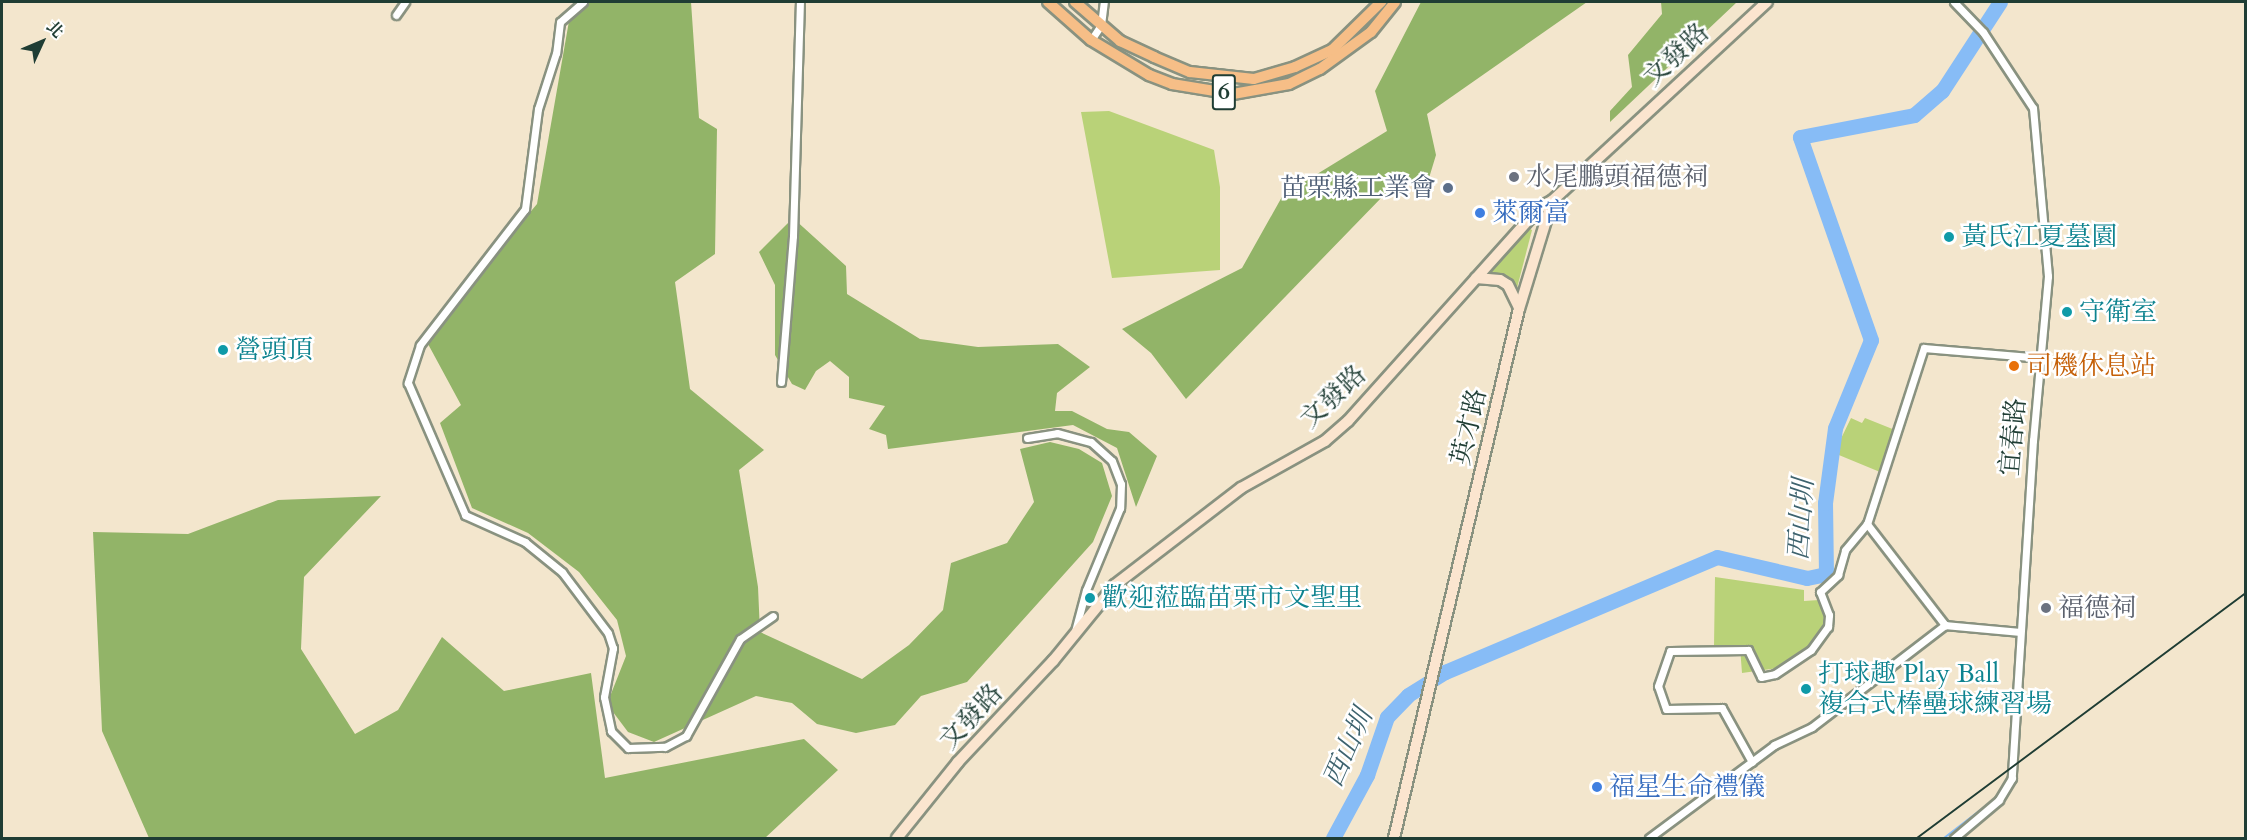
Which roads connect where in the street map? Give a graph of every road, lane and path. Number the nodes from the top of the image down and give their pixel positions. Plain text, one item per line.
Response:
1 (405, 2) edge
2 (583, 2) edge
3 (800, 2) edge
4 (1048, 2) edge
5 (1075, 2) edge
6 (1104, 2) edge
7 (1381, 2) edge
8 (1395, 2) edge
9 (1767, 2) edge
10 (1954, 2) edge
11 (396, 15) dead end
12 (1101, 25) junction
13 (1091, 40) junction
14 (1552, 201) junction
15 (1476, 278) junction
16 (1519, 309) junction
17 (2042, 358) junction
18 (781, 382) dead end
19 (1027, 438) dead end
20 (1867, 524) junction
21 (773, 616) dead end
22 (1945, 625) junction
23 (2020, 632) junction
24 (1074, 636) junction
25 (1752, 762) junction
26 (897, 838) edge
27 (1394, 838) edge
28 (1649, 838) edge
29 (1954, 838) edge

1 - 11 street
2 - 21 street
3 - 18 street
4 - 13 main road, 6
5 - 12 main road, 6
6 - 12 street
7 - 12 main road, 6
8 - 13 main road, 6
9 - 14 street, 文發路
10 - 17 street, 宜春路
12 - 13 street
14 - 15 street, 文發路
14 - 16 street, 英才路
15 - 16 street
15 - 24 street, 文發路
16 - 27 street, 英才路
17 - 20 street
17 - 23 street, 宜春路
19 - 24 street
20 - 22 street
20 - 25 street
22 - 23 street
22 - 25 street
23 - 29 street, 宜春路
24 - 26 street, 文發路
25 - 28 street

